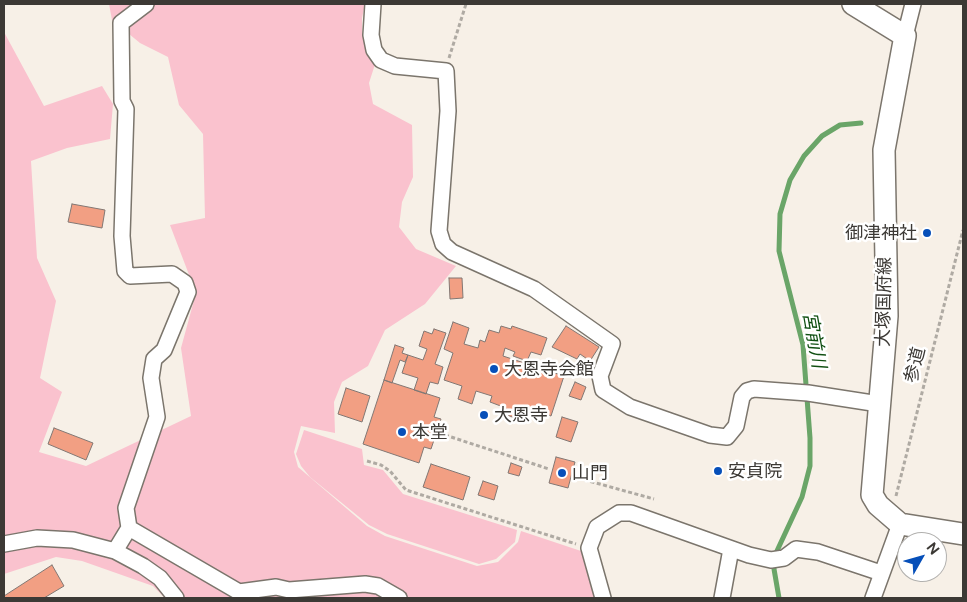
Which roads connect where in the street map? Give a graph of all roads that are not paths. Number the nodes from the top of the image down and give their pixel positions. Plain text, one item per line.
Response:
1 (146, 4) edge
2 (374, 4) edge
3 (853, 4) edge
4 (913, 4) edge
5 (905, 36) junction
6 (879, 404) junction
7 (900, 524) junction
8 (130, 528) junction
9 (962, 533) edge
10 (4, 544) edge
11 (731, 549) junction
12 (115, 551) junction
13 (881, 573) junction
14 (176, 598) edge
15 (399, 598) edge
16 (603, 598) edge
17 (722, 598) edge
18 (873, 598) edge

1 - 8 street
2 - 6 street
3 - 5 main road
4 - 5 street
5 - 6 main road, 大塚国府線
6 - 7 main road, 大塚国府線
7 - 9 main road, 大塚国府線
7 - 13 street
8 - 12 street
8 - 15 street
10 - 12 street
11 - 13 street
11 - 16 street
11 - 17 street
12 - 14 street
13 - 18 street

